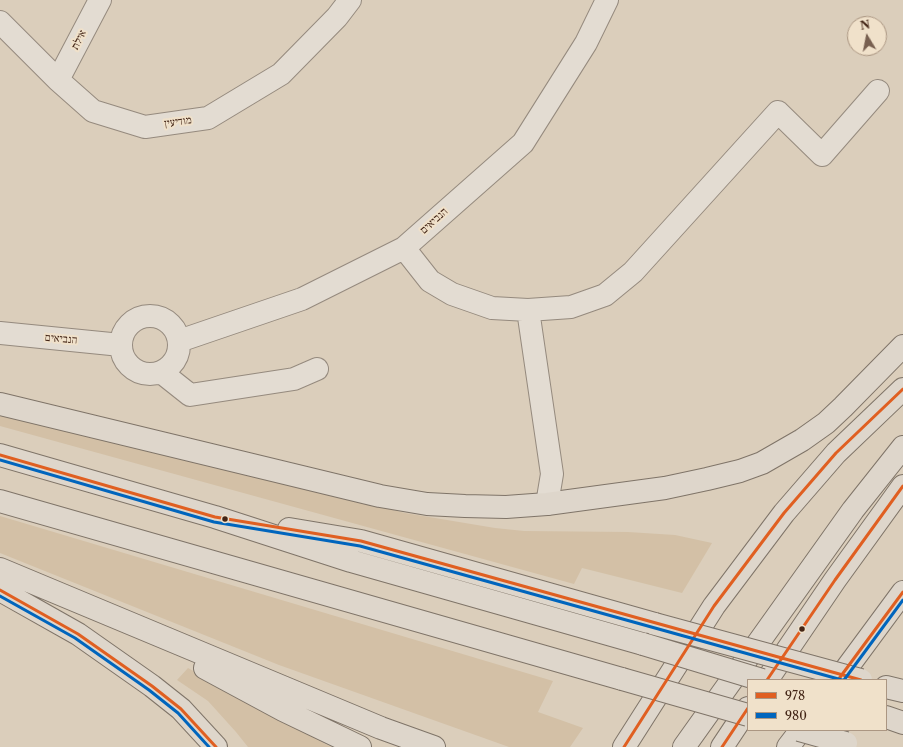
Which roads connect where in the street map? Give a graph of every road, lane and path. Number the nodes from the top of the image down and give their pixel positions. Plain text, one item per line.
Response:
1 (100, 0) edge
2 (350, 0) edge
3 (607, 0) edge
4 (0, 22) edge
5 (58, 80) junction
6 (878, 91) dead end
7 (404, 248) junction
8 (528, 310) junction
9 (0, 334) edge
10 (179, 341) junction
11 (121, 345) junction
12 (903, 346) edge
13 (317, 369) dead end
14 (162, 372) junction
15 (903, 389) edge
16 (0, 404) edge
17 (903, 446) edge
18 (0, 455) edge
19 (903, 486) edge
20 (0, 501) edge
21 (547, 504) junction
22 (215, 517) junction
23 (0, 569) edge
24 (0, 590) edge
25 (903, 592) edge
26 (90, 607) junction
27 (759, 679) edge
28 (768, 679) edge
29 (839, 679) edge
30 (857, 679) edge
31 (887, 687) edge
32 (903, 691) edge
33 (747, 710) edge
34 (747, 715) edge
35 (887, 717) edge
36 (903, 723) edge
37 (799, 731) edge
38 (803, 731) edge
39 (335, 735) junction
40 (852, 745) edge
41 (216, 747) edge
42 (360, 747) edge
43 (368, 747) edge
44 (434, 747) edge
45 (624, 747) edge
46 (684, 747) edge
47 (722, 747) edge
48 (788, 747) edge

1 - 5 street, אילת
2 - 5 street, מודיעין
3 - 7 street, הנביאים
4 - 5 street, מודיעין
6 - 8 street
7 - 8 street
7 - 10 street, הנביאים
8 - 21 street
9 - 11 street, הנביאים
10 - 11 street
10 - 14 street
11 - 14 street
12 - 21 highway
13 - 14 street
15 - 45 highway
16 - 21 highway
17 - 46 highway
18 - 22 highway
19 - 28 highway
20 - 34 highway, bridge
22 - 27 highway, bridge
22 - 30 highway, bridge
23 - 26 highway
24 - 41 highway
25 - 29 highway
26 - 39 highway
26 - 44 highway
31 - 32 highway
33 - 47 highway
35 - 36 highway
37 - 48 highway
38 - 40 highway, bridge
39 - 42 highway
39 - 43 highway

